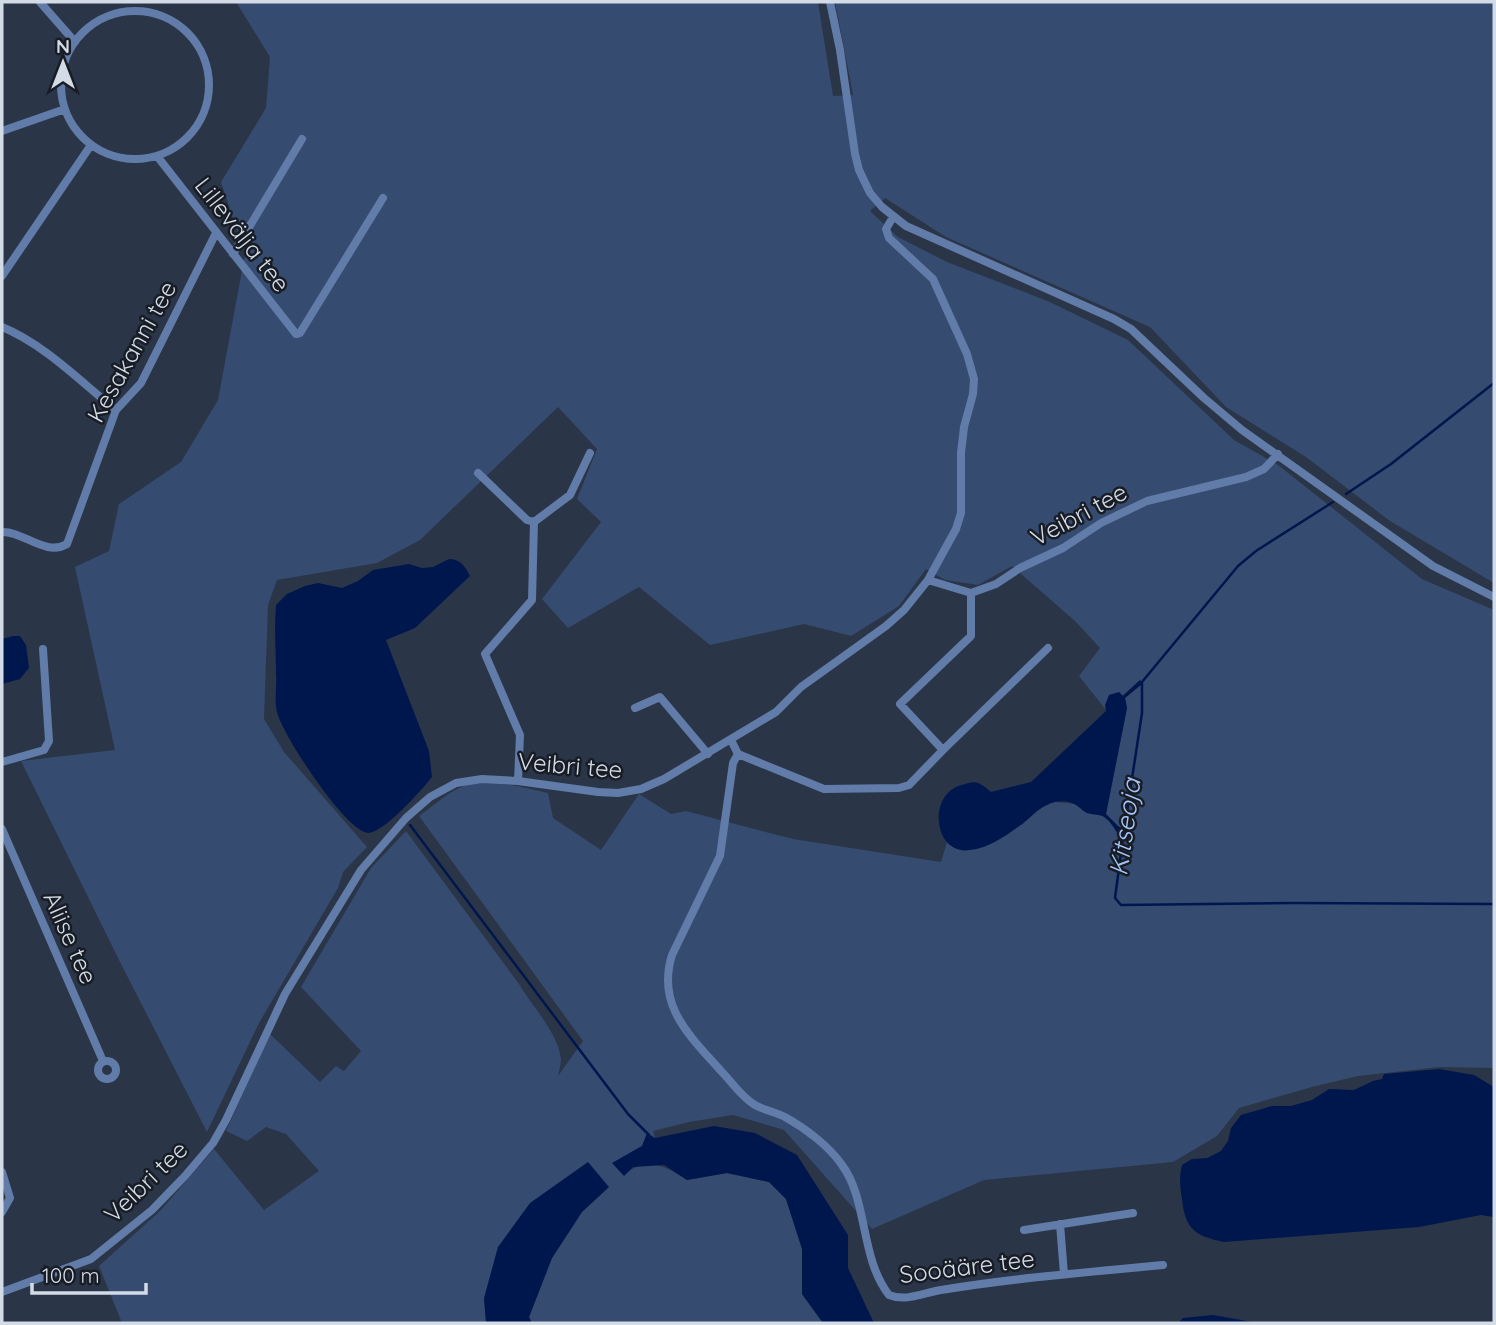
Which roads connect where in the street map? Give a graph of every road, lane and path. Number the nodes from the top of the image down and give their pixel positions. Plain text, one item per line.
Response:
1 (40, 2) edge
2 (830, 2) edge
3 (75, 42) junction
4 (65, 109) junction
5 (2, 131) edge
6 (302, 139) dead end
7 (91, 145) junction
8 (157, 156) junction
9 (383, 198) dead end
10 (893, 217) junction
11 (216, 233) junction
12 (233, 254) junction
13 (2, 276) edge
14 (2, 327) edge
15 (116, 410) junction
16 (590, 453) dead end
17 (1278, 454) junction
18 (478, 473) dead end
19 (534, 522) junction
20 (2, 532) edge
21 (928, 580) junction
22 (971, 593) junction
23 (1494, 597) edge
24 (1048, 648) dead end
25 (43, 649) dead end
26 (635, 708) dead end
27 (732, 740) junction
28 (943, 750) junction
29 (708, 754) junction
30 (738, 754) junction
31 (2, 762) edge
32 (518, 781) junction
33 (2, 829) edge
34 (103, 1061) dead end
35 (2, 1172) edge
36 (2, 1212) edge
37 (1133, 1213) dead end
38 (1059, 1224) junction
39 (1024, 1230) dead end
40 (1163, 1265) dead end
41 (1064, 1274) junction
42 (2, 1292) edge

1 - 3 street
2 - 10 street
3 - 4 street
3 - 8 street
4 - 5 street
4 - 7 street
6 - 12 street
7 - 8 street
7 - 13 street
8 - 11 street, Lillevälja tee
9 - 12 street, Lillevälja tee
10 - 17 street
10 - 21 street, Veibri tee
11 - 12 street, Lillevälja tee
11 - 15 street, Kesakanni tee
14 - 15 street
15 - 20 street, Kesakanni tee
16 - 19 street
17 - 22 street, Veibri tee
17 - 23 street
18 - 19 street
19 - 32 street
21 - 22 street
21 - 27 street, Veibri tee
22 - 28 street
24 - 28 street
25 - 31 street
26 - 29 street
27 - 29 street, Veibri tee
27 - 30 street
28 - 30 street
29 - 32 street, Veibri tee
30 - 41 street, Sooääre tee
32 - 42 street, Veibri tee
33 - 34 street, Aliise tee
35 - 36 street
37 - 38 street
38 - 39 street
38 - 41 street
40 - 41 street, Sooääre tee

